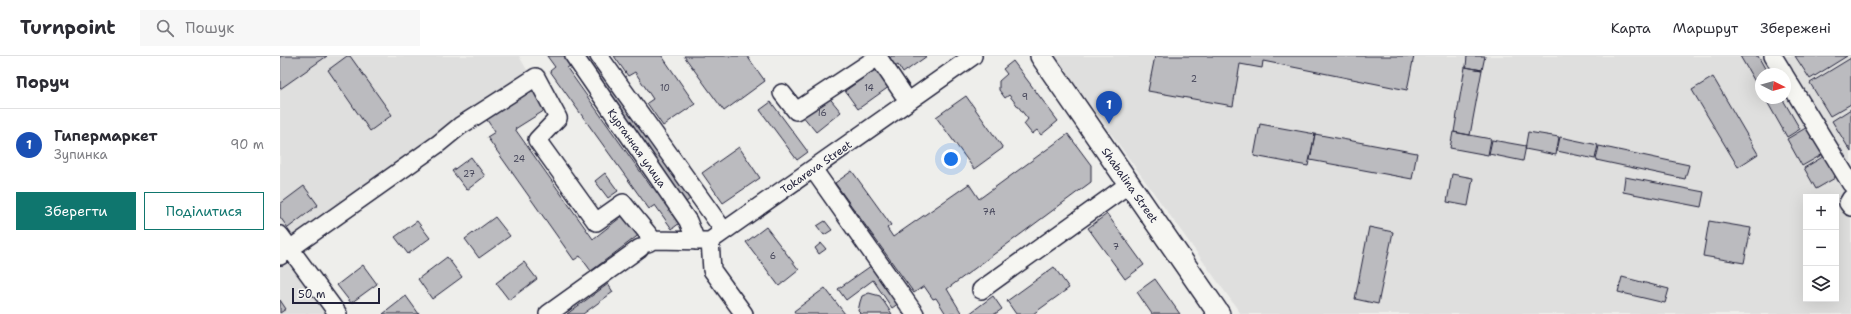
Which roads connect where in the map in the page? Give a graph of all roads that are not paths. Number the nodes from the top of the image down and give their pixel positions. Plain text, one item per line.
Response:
1 (574, 56) edge
2 (599, 56) edge
3 (973, 56) edge
4 (1041, 56) edge
5 (1773, 56) edge
6 (1780, 68) edge
7 (1791, 86) edge
8 (782, 93) dead end
9 (908, 101) junction
10 (813, 169) junction
11 (1129, 184) junction
12 (1851, 184) edge
13 (1851, 198) edge
14 (1851, 207) edge
15 (724, 231) junction
16 (280, 235) edge
17 (703, 241) junction
18 (647, 244) junction
19 (286, 253) edge
20 (981, 290) dead end
21 (338, 314) edge
22 (548, 314) edge
23 (744, 314) edge
24 (915, 314) edge
25 (1219, 314) edge

1 - 17 street, Курганная улица
2 - 15 street, Курганная улица
3 - 9 street, Tokareva Street
4 - 11 main road, Shabalina Street
5 - 6 street
7 - 12 street
8 - 9 street
9 - 10 street, Tokareva Street
10 - 15 street, Tokareva Street
10 - 24 street
11 - 20 street
11 - 25 main road, Shabalina Street
13 - 14 street
15 - 17 street, Tokareva Street
16 - 19 street
17 - 18 street
17 - 23 street, Курганная улица
18 - 19 street
18 - 22 street
19 - 21 street

